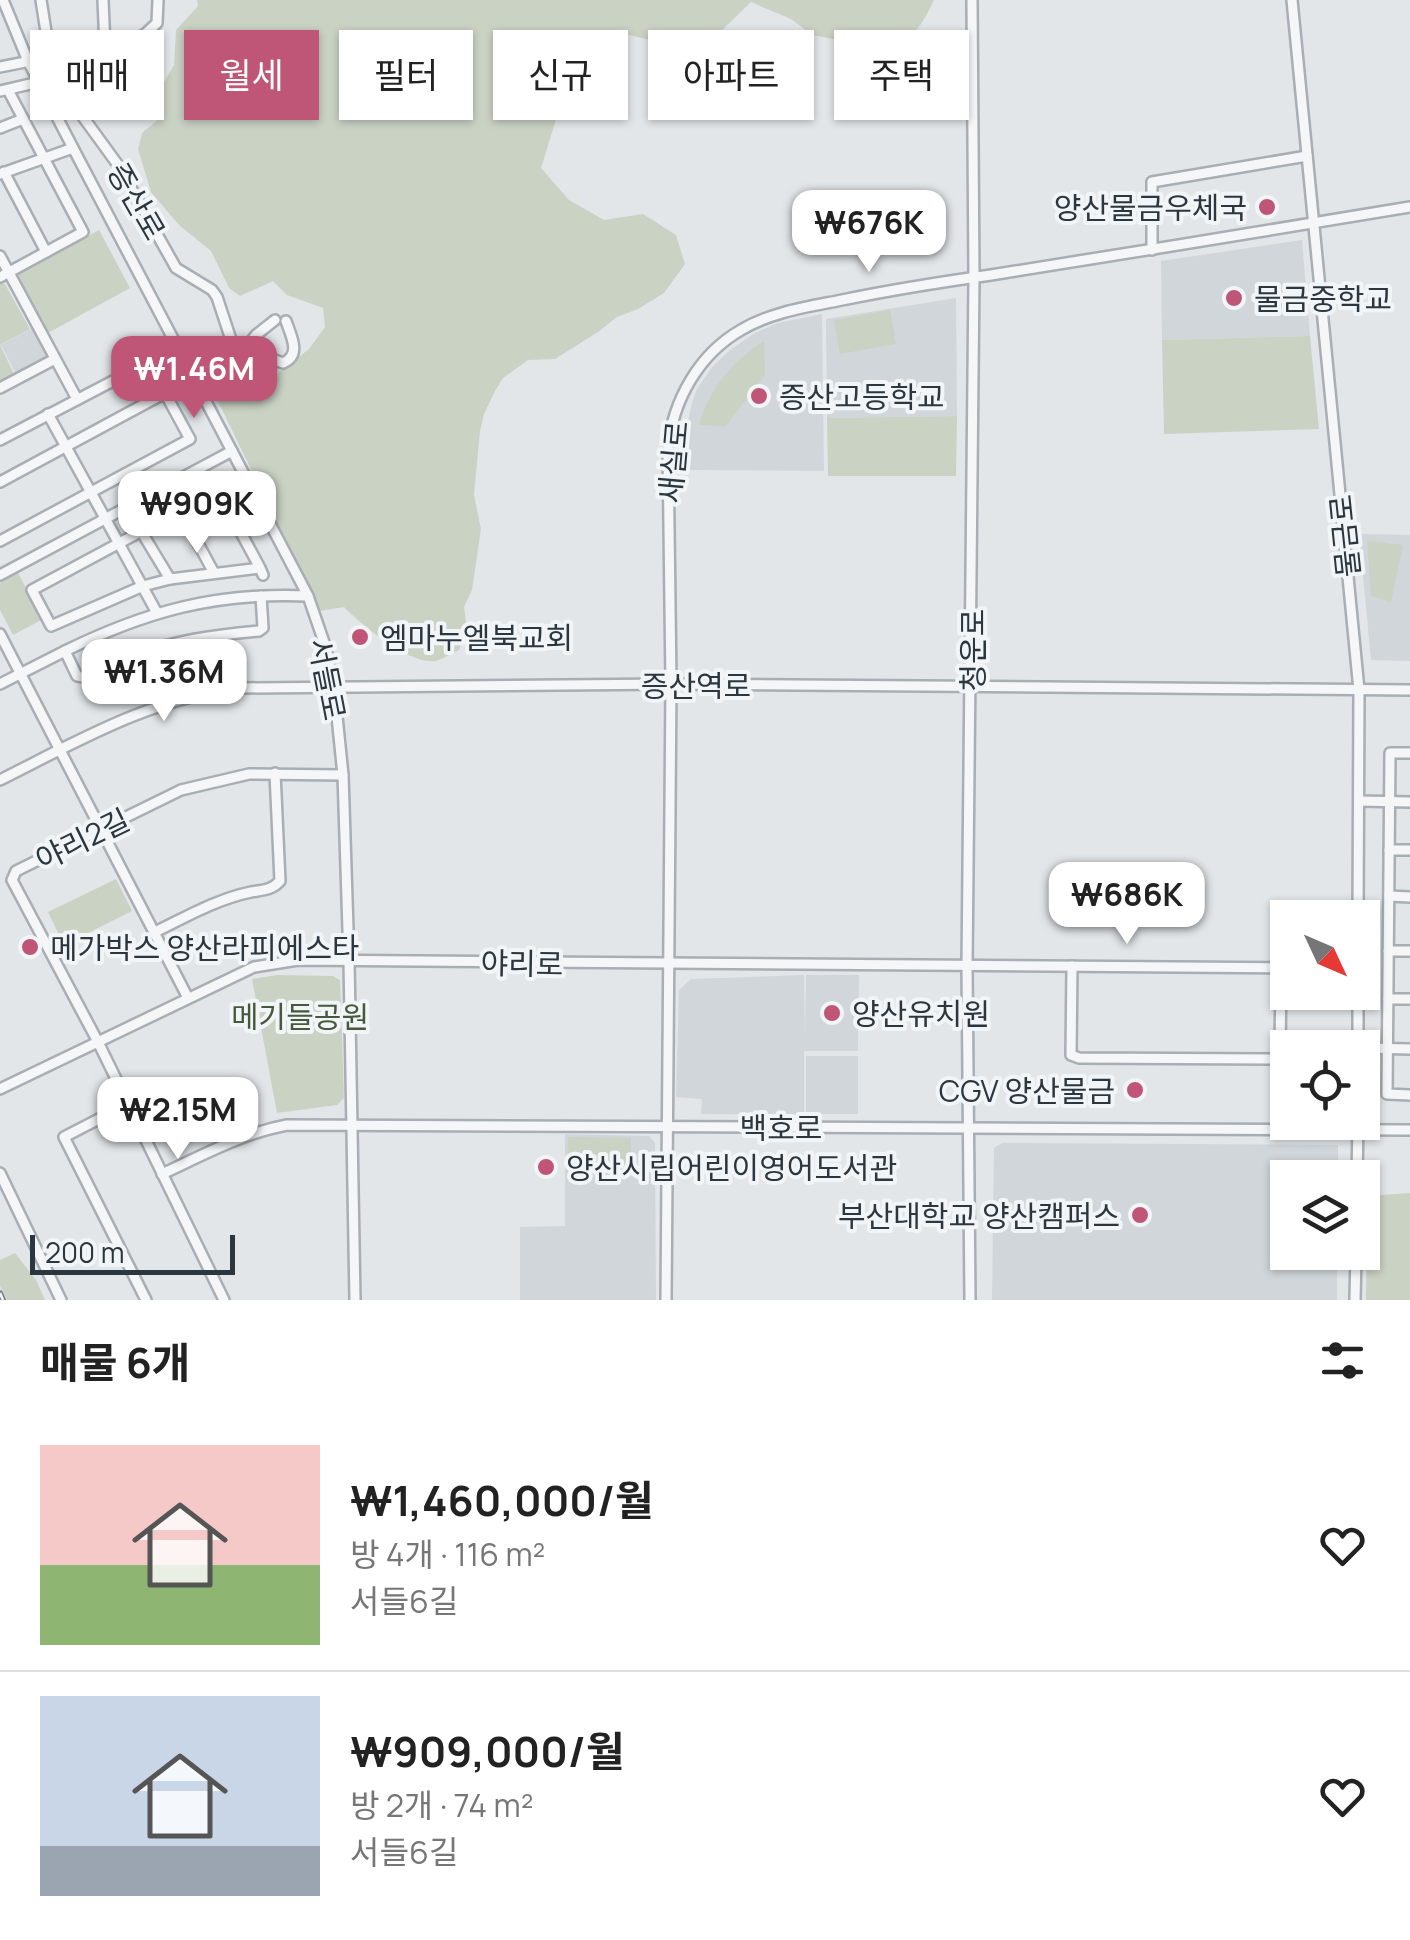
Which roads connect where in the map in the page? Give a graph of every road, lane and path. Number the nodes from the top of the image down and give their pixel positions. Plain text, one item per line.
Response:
1 (4, 0) edge
2 (42, 0) edge
3 (102, 0) edge
4 (158, 0) edge
5 (972, 0) edge
6 (1292, 0) edge
7 (46, 30) edge
8 (104, 30) edge
9 (150, 30) edge
10 (28, 61) junction
11 (30, 65) edge
12 (0, 67) edge
13 (30, 84) edge
14 (4, 90) edge
15 (23, 118) junction
16 (59, 120) edge
17 (85, 120) edge
18 (0, 128) edge
19 (72, 148) junction
20 (1307, 156) junction
21 (44, 158) junction
22 (2, 173) edge
23 (1410, 207) edge
24 (1314, 223) junction
25 (1152, 250) junction
26 (46, 252) junction
27 (0, 256) edge
28 (4, 274) edge
29 (974, 278) junction
30 (176, 348) junction
31 (55, 359) junction
32 (238, 359) junction
33 (0, 388) edge
34 (202, 395) junction
35 (77, 399) junction
36 (48, 414) junction
37 (0, 440) edge
38 (66, 446) junction
39 (232, 451) junction
40 (0, 482) edge
41 (91, 492) junction
42 (180, 510) junction
43 (106, 518) junction
44 (142, 530) junction
45 (0, 541) edge
46 (119, 542) junction
47 (214, 573) junction
48 (0, 574) edge
49 (170, 580) junction
50 (142, 586) junction
51 (262, 596) junction
52 (308, 596) junction
53 (157, 613) junction
54 (0, 634) edge
55 (64, 651) junction
56 (22, 674) junction
57 (0, 684) edge
58 (672, 684) junction
59 (972, 686) junction
60 (334, 687) junction
61 (1359, 690) junction
62 (1410, 690) edge
63 (61, 749) junction
64 (1410, 753) edge
65 (275, 773) junction
66 (342, 775) junction
67 (0, 780) edge
68 (1359, 801) junction
69 (1390, 802) junction
70 (1410, 802) edge
71 (102, 829) junction
72 (1389, 850) junction
73 (1410, 850) edge
74 (1389, 896) junction
75 (1410, 897) edge
76 (1358, 900) edge
77 (155, 932) junction
78 (1388, 951) junction
79 (1410, 951) edge
80 (349, 961) junction
81 (669, 964) junction
82 (967, 966) junction
83 (1072, 966) junction
84 (1270, 968) edge
85 (188, 998) junction
86 (1388, 999) junction
87 (1410, 999) edge
88 (1282, 1010) edge
89 (98, 1042) junction
90 (1410, 1048) edge
91 (1380, 1049) edge
92 (1388, 1049) junction
93 (0, 1089) edge
94 (1410, 1095) edge
95 (128, 1104) junction
96 (352, 1123) junction
97 (668, 1126) junction
98 (1270, 1126) edge
99 (968, 1128) junction
100 (1380, 1128) edge
101 (1410, 1130) edge
102 (0, 1172) edge
103 (162, 1174) junction
104 (1356, 1270) edge
105 (60, 1300) edge
106 (146, 1300) edge
107 (224, 1300) edge
108 (355, 1300) edge
109 (666, 1300) edge
110 (970, 1300) edge
111 (1355, 1300) edge

1 - 10 street, 증산로
2 - 7 street
3 - 8 street
4 - 9 street
5 - 29 street, 청운로
6 - 20 street, 물금로
10 - 11 street, 증산로
10 - 12 street
13 - 14 street
14 - 15 street
15 - 18 street
15 - 21 street
16 - 19 street, 서들로
17 - 32 street, 증산로
19 - 21 street
19 - 30 street, 서들로
20 - 24 street, 물금로
20 - 25 street
21 - 22 street
21 - 26 street
22 - 26 street
23 - 24 street, 새실로
24 - 25 street, 새실로
24 - 61 street, 물금로
25 - 29 street, 새실로
26 - 28 street
27 - 28 street
28 - 31 street
29 - 58 street, 새실로
29 - 59 street, 청운로
30 - 34 street, 서들로
30 - 35 street
31 - 33 street
31 - 35 street
32 - 32 street
32 - 34 street
34 - 39 street, 서들로
35 - 36 street
36 - 37 street
36 - 38 street
38 - 40 street
38 - 41 street
38 - 41 street
39 - 43 street
39 - 52 street, 서들로
41 - 43 street
41 - 45 street
42 - 44 street
42 - 47 street
42 - 47 street
43 - 46 street
43 - 48 street
44 - 46 street
44 - 49 street
46 - 50 street
46 - 50 street
47 - 49 street
49 - 50 street
50 - 53 street
51 - 52 street
51 - 53 street
51 - 55 street
52 - 60 street, 서들로
53 - 55 street
54 - 56 street
55 - 56 street
56 - 57 street
56 - 63 street
58 - 59 street, 증산역로
58 - 60 street, 증산역로
58 - 81 street, 새실로
59 - 61 street, 증산역로
59 - 82 street, 청운로
60 - 63 street, 증산역로
60 - 66 street, 서들로
61 - 62 street, 증산역로
61 - 68 street, 물금로
63 - 67 street, 증산역로
63 - 71 street
64 - 69 street
65 - 66 street, 야리2길
65 - 71 street, 야리2길
65 - 77 street
66 - 80 street, 서들로
68 - 69 street
68 - 76 street, 물금로
69 - 70 street
69 - 72 street
71 - 77 street
71 - 89 street, 야리2길
72 - 73 street
72 - 74 street
74 - 75 street
74 - 78 street
77 - 85 street
78 - 79 street
78 - 86 street
80 - 81 street, 야리로
80 - 85 street, 야리로
80 - 96 street, 서들로
81 - 82 street, 야리로
81 - 97 street, 새실로
82 - 83 street, 야리로
82 - 99 street, 청운로
83 - 84 street, 야리로
83 - 88 street, 야리로
85 - 89 street, 야리로
86 - 87 street
86 - 92 street
89 - 93 street, 야리로
89 - 95 street
90 - 92 street
91 - 92 street
92 - 94 street
95 - 103 street
95 - 106 street
96 - 97 street, 백호로
96 - 103 street, 백호로
96 - 108 street, 서들로
97 - 99 street, 백호로
97 - 109 street, 새실로
98 - 99 street, 백호로
99 - 110 street, 청운로
100 - 101 street, 백호로
102 - 105 street
103 - 107 street
104 - 111 street

